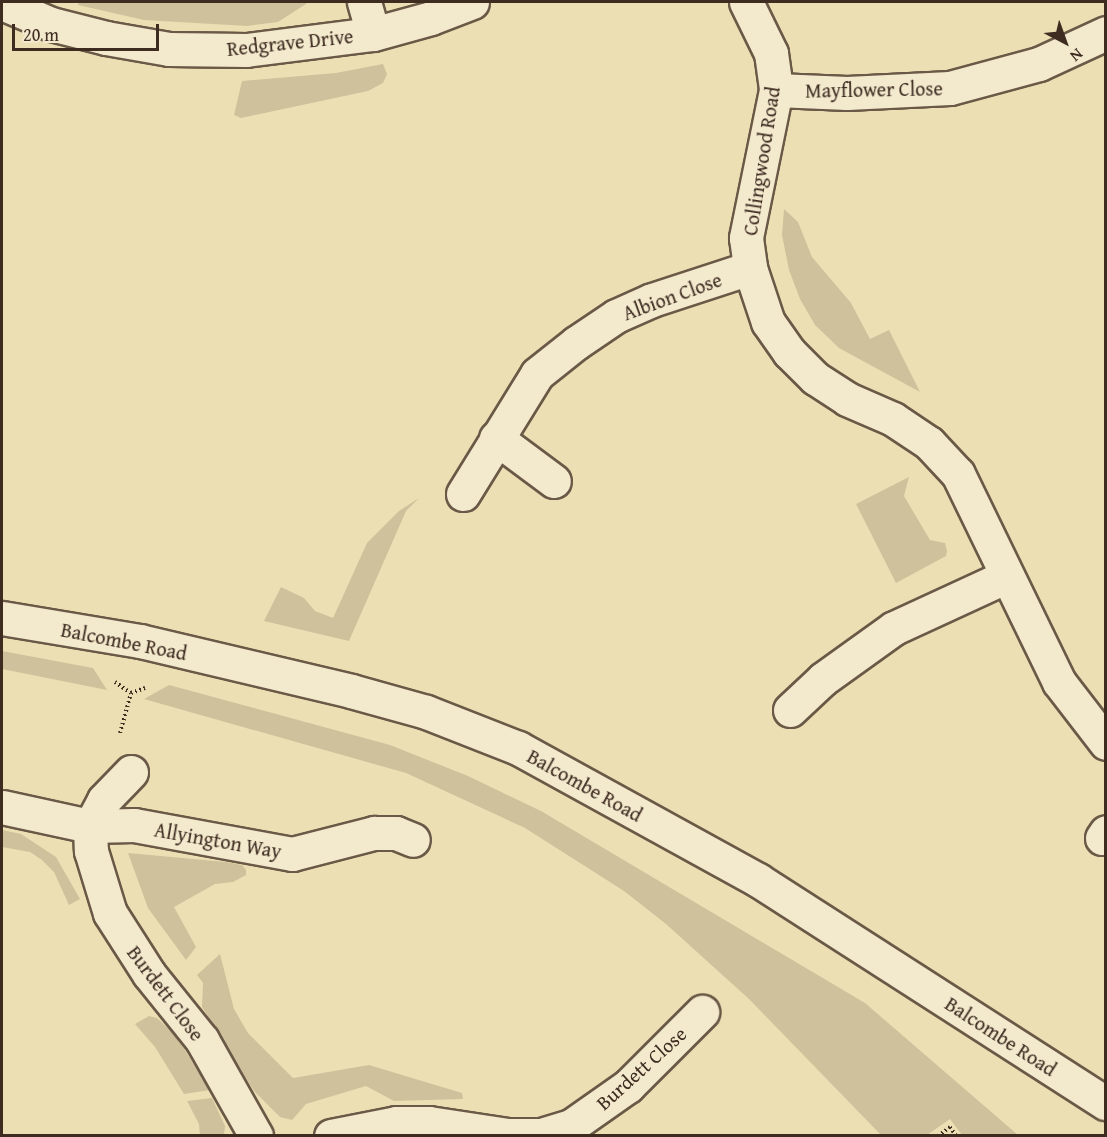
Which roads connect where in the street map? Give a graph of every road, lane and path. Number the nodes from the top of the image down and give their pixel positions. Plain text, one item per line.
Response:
1 (364, 2) edge
2 (472, 2) edge
3 (746, 2) edge
4 (2, 3) edge
5 (373, 34) junction
6 (1103, 41) edge
7 (776, 90) junction
8 (750, 268) junction
9 (496, 438) junction
10 (554, 482) dead end
11 (463, 494) dead end
12 (1008, 576) junction
13 (2, 618) edge
14 (790, 711) dead end
15 (1106, 743) edge
16 (131, 772) dead end
17 (2, 807) edge
18 (90, 826) junction
19 (413, 840) dead end
20 (702, 1012) dead end
21 (1106, 1103) edge
22 (256, 1136) edge
23 (331, 1136) edge
24 (938, 1136) edge
25 (956, 1136) edge

1 - 5 street
2 - 5 street, Redgrave Drive
3 - 7 street, Collingwood Road
4 - 5 street, Redgrave Drive
6 - 7 street, Mayflower Close
7 - 8 street, Collingwood Road
8 - 9 street, Albion Close
8 - 12 street, Collingwood Road
9 - 10 street
9 - 11 street, Albion Close
12 - 14 street
12 - 15 street, Collingwood Road
13 - 21 street, Balcombe Road
16 - 18 street
17 - 18 street, Allyington Way
18 - 19 street, Allyington Way
18 - 22 street, Burdett Close
20 - 23 street, Burdett Close
24 - 25 path

